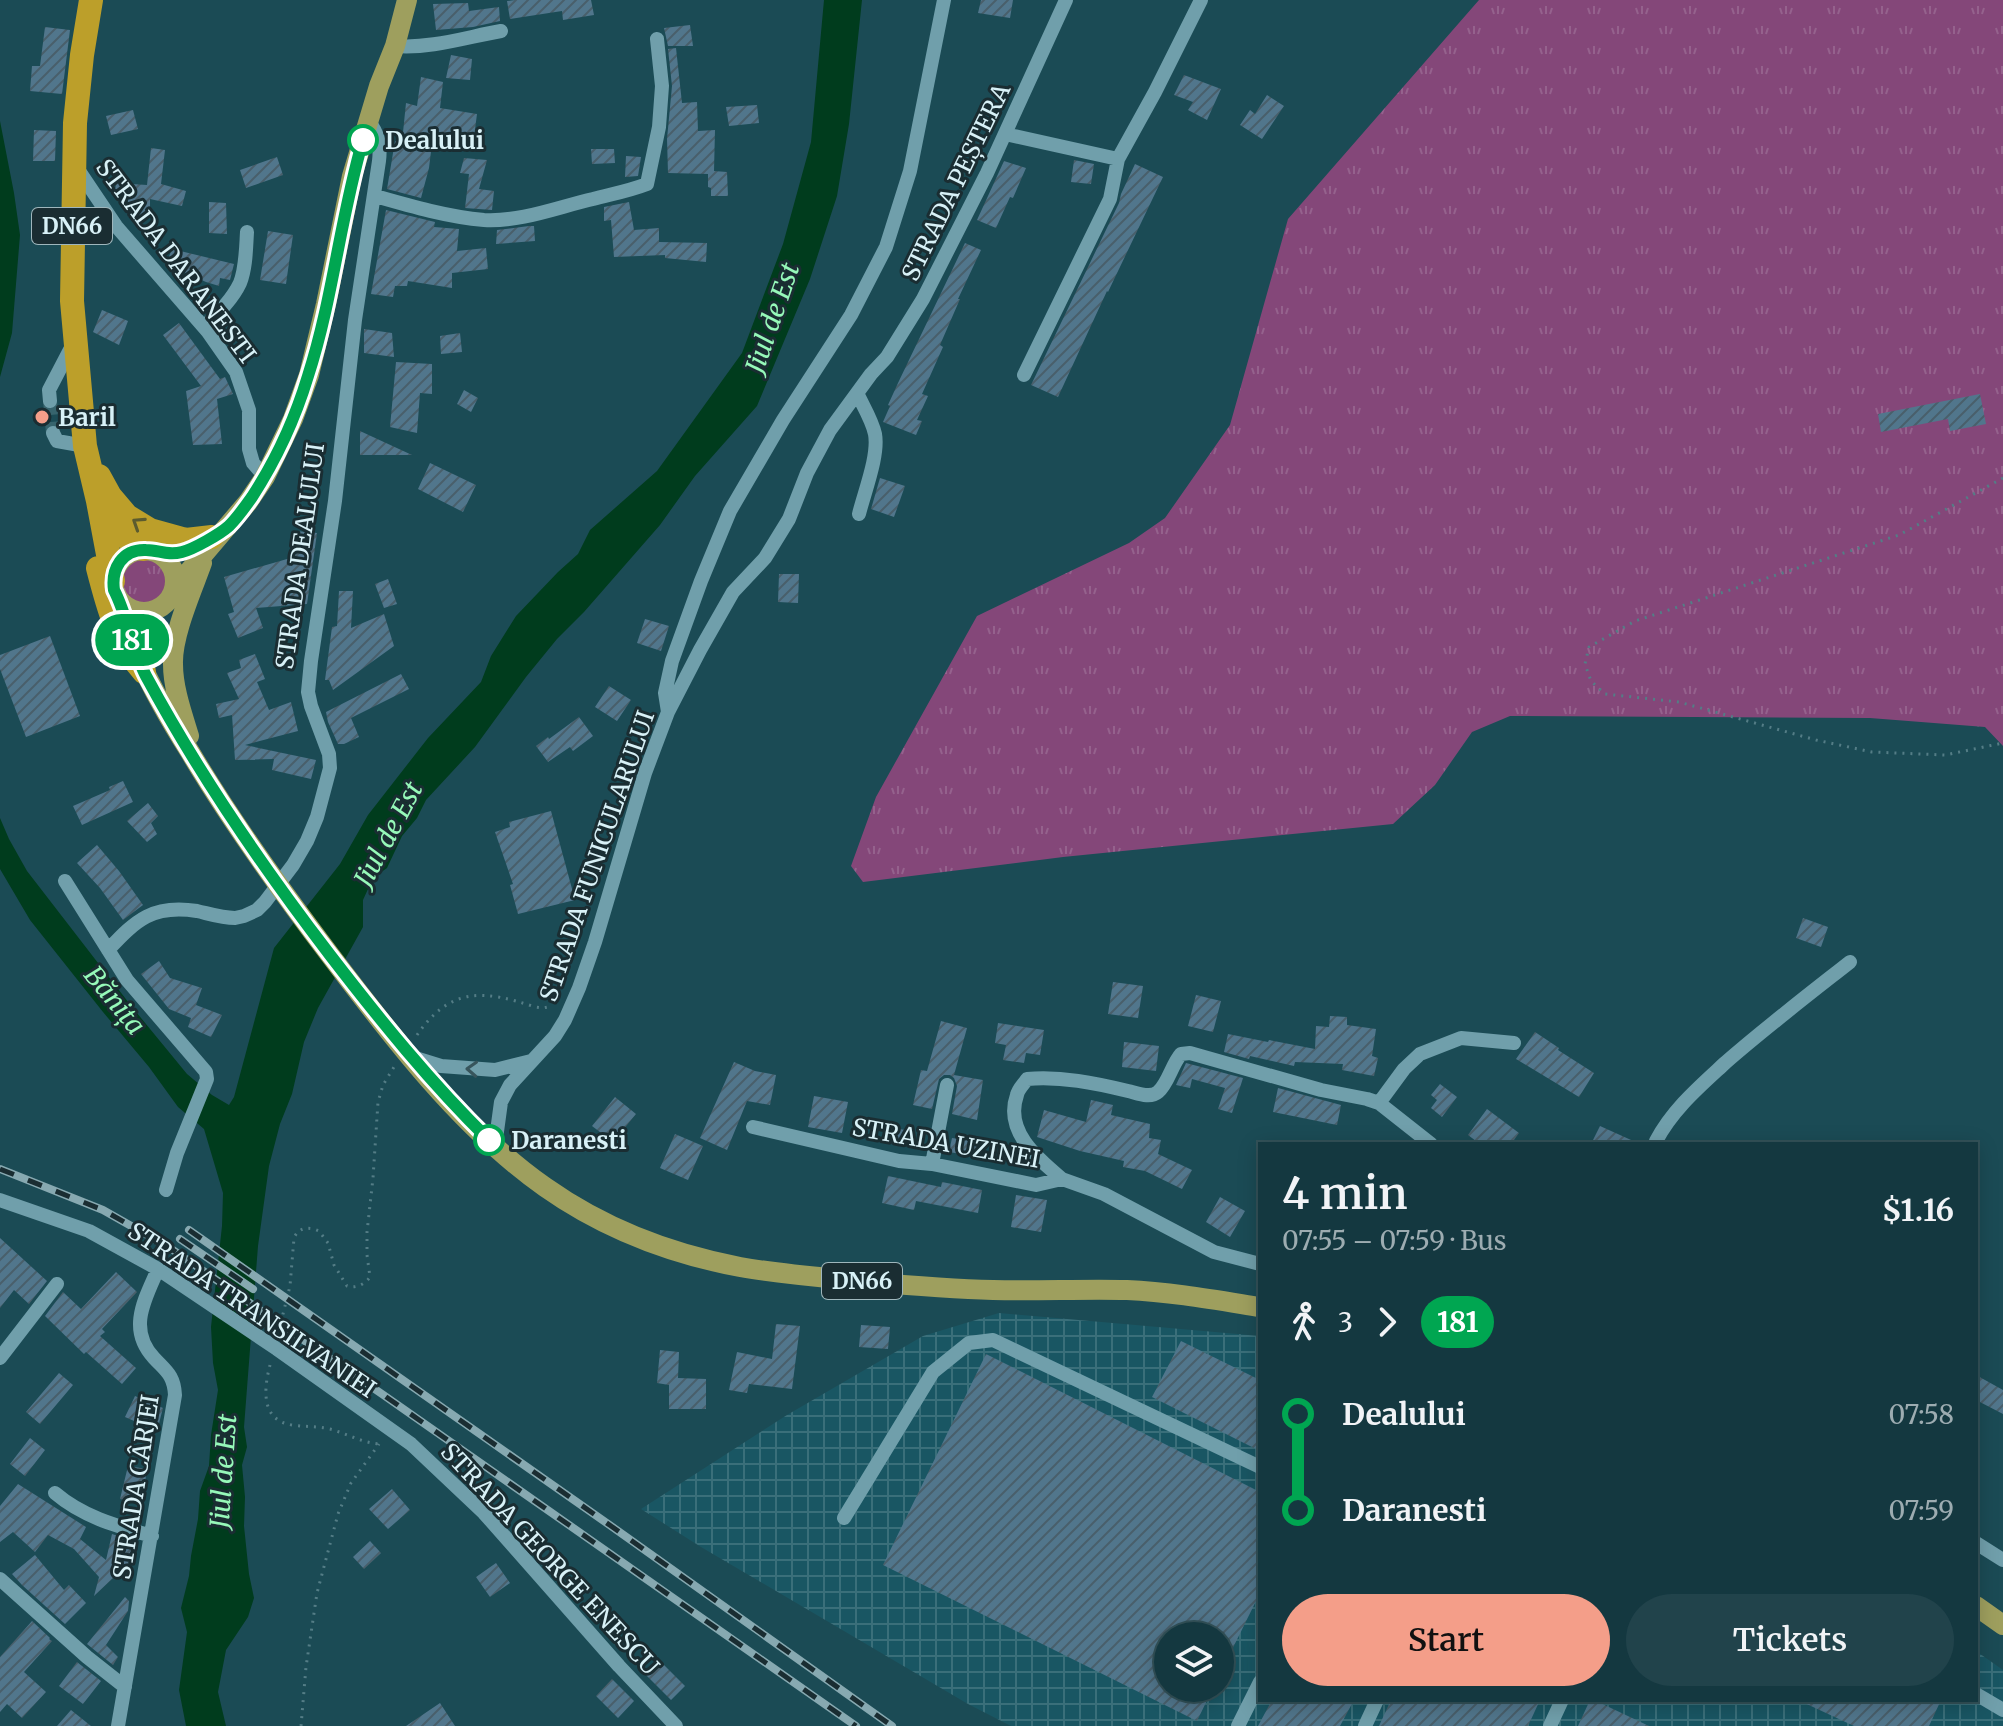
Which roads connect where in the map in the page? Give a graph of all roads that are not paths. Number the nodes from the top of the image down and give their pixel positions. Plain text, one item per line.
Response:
1 (91, 0) edge
2 (407, 0) edge
3 (944, 0) edge
4 (1066, 0) edge
5 (1201, 0) edge
6 (501, 31) dead end
7 (657, 39) dead end
8 (395, 46) junction
9 (368, 120) junction
10 (1005, 134) junction
11 (1118, 159) junction
12 (74, 163) junction
13 (375, 196) junction
14 (247, 232) dead end
15 (204, 327) junction
16 (75, 340) junction
17 (871, 374) joint
18 (1024, 375) dead end
19 (857, 393) junction
20 (50, 401) tunnel mouth
21 (53, 433) dead end
22 (87, 454) junction
23 (265, 477) junction
24 (98, 501) junction
25 (859, 514) dead end
26 (215, 539) junction
27 (151, 551) junction
28 (116, 590) junction
29 (172, 594) junction
30 (144, 672) junction
31 (668, 712) junction
32 (174, 726) junction
33 (198, 767) junction
34 (65, 881) dead end
35 (108, 950) junction
36 (1850, 962) dead end
37 (1514, 1043) dead end
38 (406, 1056) junction
39 (532, 1061) junction
40 (947, 1085) dead end
41 (1379, 1103) junction
42 (753, 1127) dead end
43 (1428, 1142) edge
44 (1656, 1142) edge
45 (495, 1146) junction
46 (932, 1164) junction
47 (1062, 1179) junction
48 (166, 1190) dead end
49 (0, 1200) edge
50 (1258, 1263) edge
51 (158, 1269) junction
52 (57, 1284) dead end
53 (1258, 1307) edge
54 (0, 1358) edge
55 (388, 1427) joint
56 (1258, 1466) edge
57 (55, 1493) dead end
58 (844, 1518) dead end
59 (152, 1536) junction
60 (1978, 1544) edge
61 (2003, 1560) edge
62 (0, 1579) edge
63 (1978, 1607) edge
64 (2003, 1625) edge
65 (1258, 1686) edge
66 (125, 1687) junction
67 (1978, 1695) edge
68 (1376, 1702) edge
69 (1561, 1702) edge
70 (2003, 1710) edge
71 (118, 1726) edge
72 (676, 1726) edge
73 (1238, 1726) edge
74 (1365, 1726) edge
75 (1550, 1726) edge

1 - 12 highway, DN66
2 - 8 main road, STRADA DEALULUI
3 - 31 street
4 - 10 street, STRADA PEȘTERA
5 - 11 street
6 - 8 street
7 - 13 street
8 - 9 main road, STRADA DEALULUI
9 - 13 street, STRADA DEALULUI
9 - 23 main road, STRADA DEALULUI
10 - 11 street
10 - 17 street, STRADA PEȘTERA
11 - 18 street
12 - 15 street, STRADA DARANESTI
12 - 16 highway, DN66
13 - 35 street, STRADA DEALULUI
14 - 15 street
15 - 23 street, STRADA DARANESTI
16 - 20 street
16 - 22 highway, DN66
17 - 19 street, STRADA FUNICULARULUI
19 - 25 street
19 - 31 street, STRADA FUNICULARULUI
21 - 22 street
22 - 24 highway, DN66
26 -> 22 highway
22 - 30 highway, DN66
23 - 26 main road, STRADA DEALULUI
24 - 27 highway, DN66
24 - 28 highway, DN66
26 - 27 main road, STRADA DEALULUI
26 - 29 main road, STRADA DEALULUI
26 - 33 main road
27 - 28 main road
27 - 29 main road, DN66
28 - 29 main road
28 - 30 main road, DN66
29 - 32 main road, DN66
30 - 32 main road, DN66
31 - 39 street, STRADA FUNICULARULUI
32 - 33 main road, DN66
33 - 38 main road, DN66
34 - 35 street
35 - 48 street
36 - 44 street
37 - 41 street
39 -> 38 street
38 - 45 main road, DN66
39 - 45 street, STRADA FUNICULARULUI
40 - 46 street
41 - 43 street
41 - 47 street
42 - 46 street, STRADA UZINEI
45 - 53 main road, DN66
46 - 47 street, STRADA UZINEI
47 - 50 street, STRADA UZINEI
49 - 51 street, STRADA TRANSILVANIEI
51 - 55 street, STRADA TRANSILVANIEI
51 - 59 street, STRADA CÂRJEI
52 - 54 street
55 - 72 street, STRADA GEORGE ENESCU
56 - 58 street
57 - 59 street
59 - 66 street, STRADA CÂRJEI
60 - 61 street
62 - 66 street
63 - 64 main road
65 - 73 street
66 - 71 street, STRADA CÂRJEI
67 - 70 street
68 - 74 street
69 - 75 street

